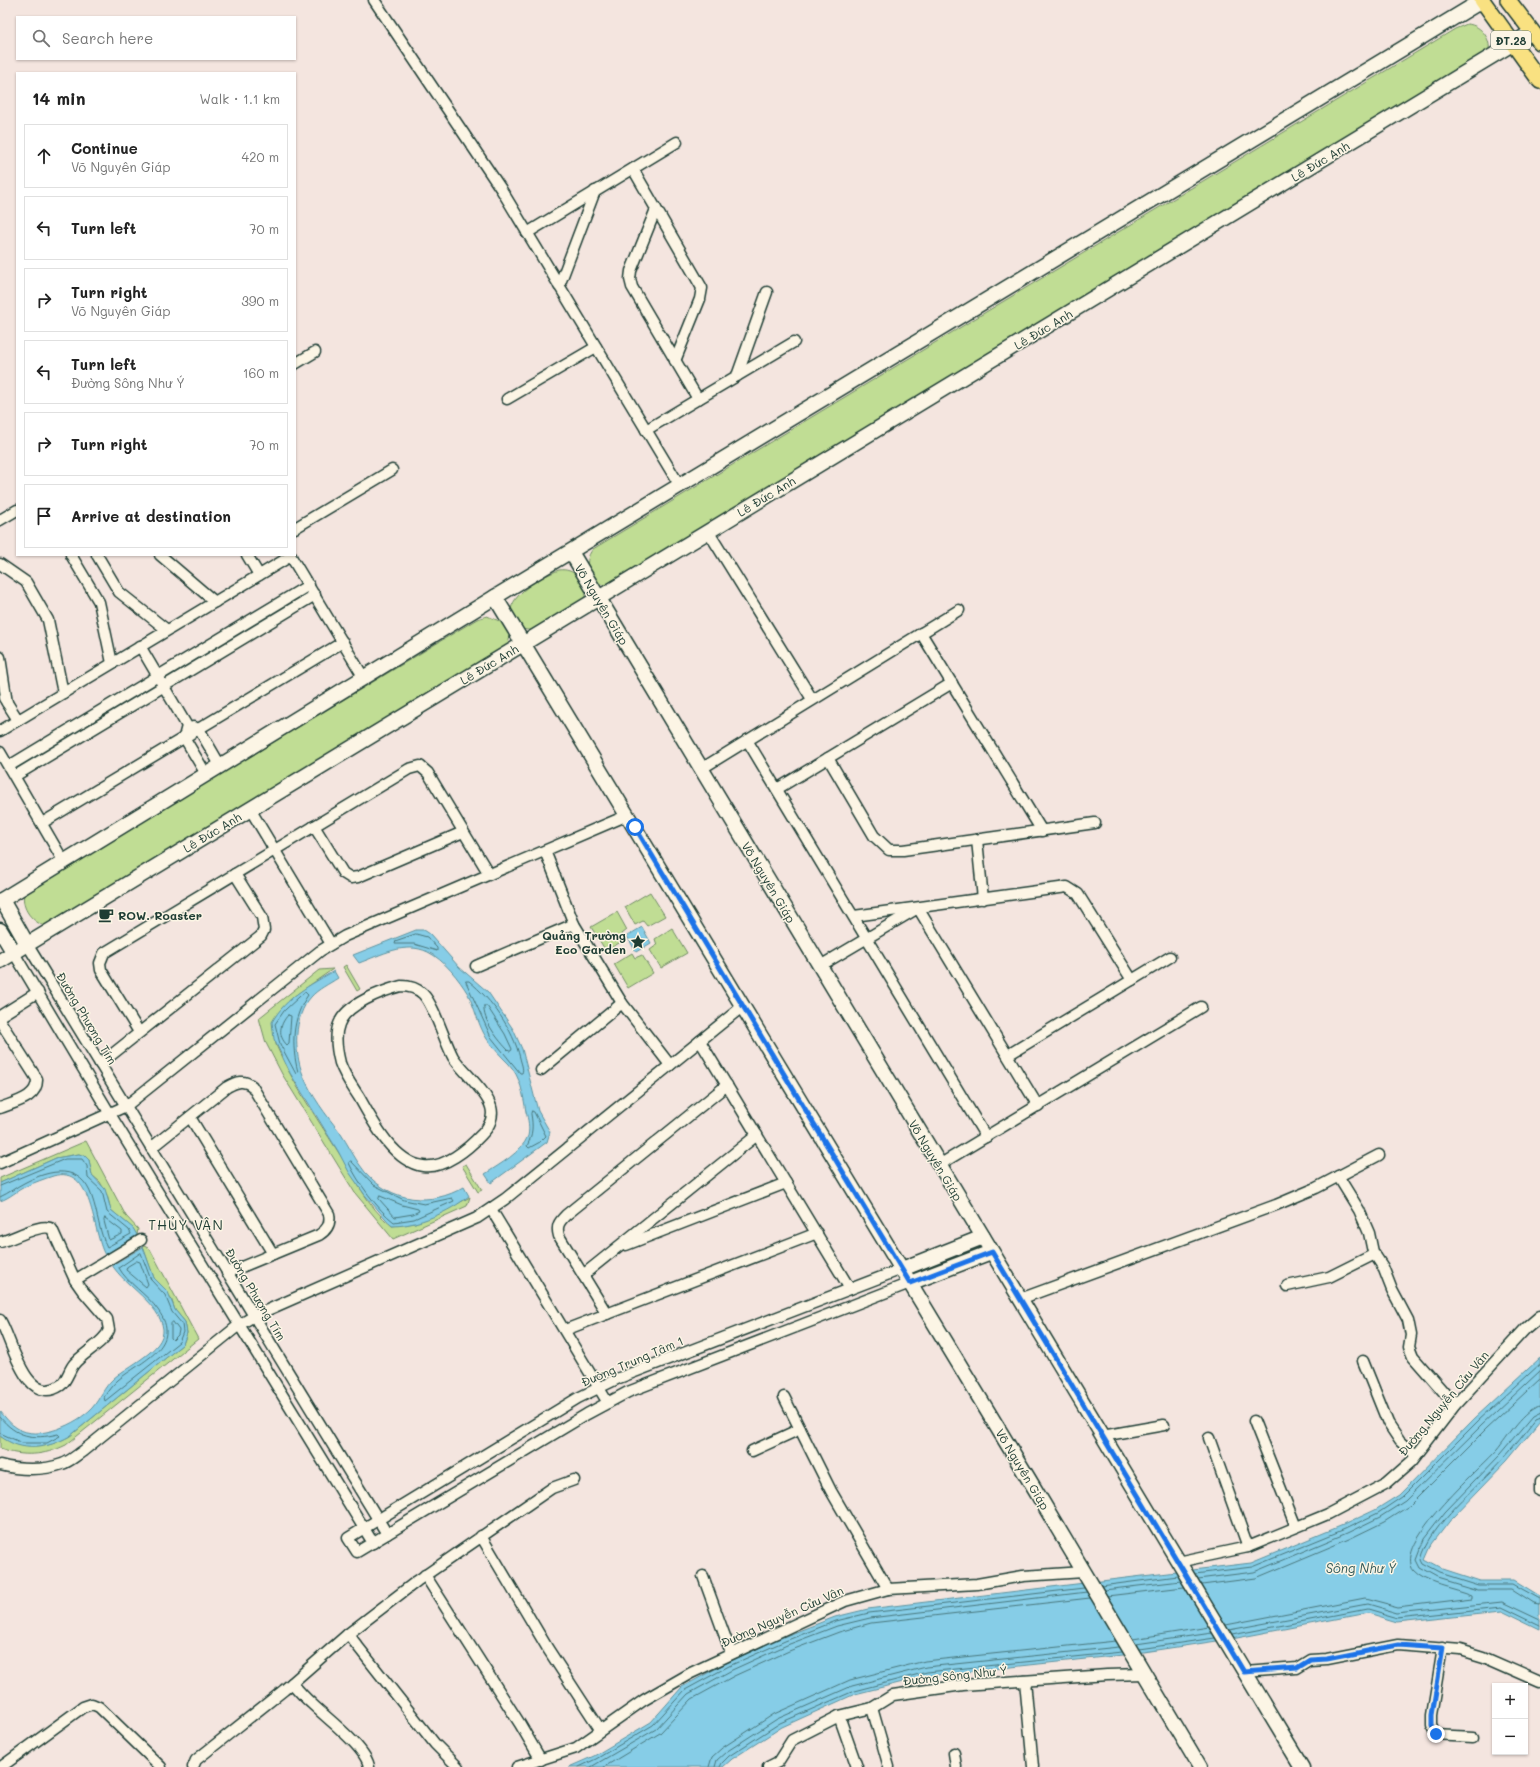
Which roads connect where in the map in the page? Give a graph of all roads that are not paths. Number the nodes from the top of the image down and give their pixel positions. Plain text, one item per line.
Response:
1 (374, 0) edge
2 (1483, 0) edge
3 (1508, 0) edge
4 (1536, 37) edge
5 (1514, 44) junction
6 (1540, 81) edge
7 (677, 142) dead end
8 (633, 169) junction
9 (595, 191) junction
10 (656, 209) junction
11 (527, 233) junction
12 (559, 286) junction
13 (767, 292) dead end
14 (794, 342) dead end
15 (596, 347) junction
16 (315, 352) dead end
17 (675, 361) junction
18 (296, 363) edge
19 (737, 376) junction
20 (508, 399) dead end
21 (698, 399) junction
22 (646, 430) junction
23 (392, 470) dead end
24 (680, 486) junction
25 (16, 511) edge
26 (0, 520) edge
27 (296, 527) edge
28 (708, 531) junction
29 (571, 552) junction
30 (71, 556) edge
31 (97, 556) edge
32 (161, 556) edge
33 (248, 556) edge
34 (291, 556) edge
35 (0, 564) edge
36 (259, 575) junction
37 (309, 586) junction
38 (315, 594) junction
39 (495, 597) junction
40 (599, 598) junction
41 (215, 602) junction
42 (959, 610) dead end
43 (167, 630) junction
44 (921, 633) junction
45 (343, 642) junction
46 (524, 643) junction
47 (140, 646) junction
48 (0, 658) edge
49 (112, 663) junction
50 (158, 676) junction
51 (364, 678) junction
52 (952, 682) junction
53 (164, 686) junction
54 (0, 691) edge
55 (63, 693) junction
56 (812, 699) junction
57 (8, 703) junction
58 (18, 720) junction
59 (187, 726) junction
60 (199, 729) junction
61 (0, 731) edge
62 (184, 737) junction
63 (747, 740) junction
64 (0, 752) edge
65 (828, 758) junction
66 (220, 765) junction
67 (9, 766) junction
68 (701, 769) junction
69 (206, 774) junction
70 (14, 776) junction
71 (777, 789) junction
72 (250, 810) junction
73 (628, 815) junction
74 (42, 823) junction
75 (1095, 823) dead end
76 (314, 826) junction
77 (1042, 831) junction
78 (463, 832) junction
79 (977, 840) junction
80 (274, 850) junction
81 (544, 851) junction
82 (64, 862) junction
83 (235, 874) junction
84 (489, 874) junction
85 (983, 899) junction
86 (1, 901) edge
87 (918, 908) junction
88 (854, 916) junction
89 (574, 924) junction
90 (0, 930) edge
91 (867, 938) junction
92 (28, 944) junction
93 (331, 944) junction
94 (14, 953) junction
95 (1170, 957) dead end
96 (0, 961) edge
97 (476, 966) dead end
98 (820, 966) junction
99 (1132, 980) junction
100 (38, 992) junction
101 (622, 1003) junction
102 (743, 1006) junction
103 (1201, 1008) dead end
104 (0, 1016) edge
105 (0, 1021) edge
106 (139, 1032) junction
107 (700, 1041) junction
108 (1008, 1055) junction
109 (100, 1064) junction
110 (670, 1065) junction
111 (541, 1070) dead end
112 (727, 1085) junction
113 (126, 1106) junction
114 (1038, 1106) junction
115 (0, 1108) edge
116 (110, 1114) junction
117 (190, 1117) junction
118 (757, 1135) junction
119 (986, 1137) junction
120 (151, 1148) junction
121 (1379, 1154) dead end
122 (454, 1157) joint
123 (0, 1163) edge
124 (939, 1165) junction
125 (1338, 1176) junction
126 (786, 1183) junction
127 (491, 1209) junction
128 (817, 1233) junction
129 (983, 1237) junction
130 (141, 1240) dead end
131 (0, 1242) edge
132 (617, 1249) junction
133 (992, 1252) junction
134 (273, 1254) junction
135 (1375, 1254) junction
136 (902, 1269) junction
137 (227, 1273) junction
138 (583, 1275) junction
139 (75, 1280) junction
140 (910, 1283) junction
141 (1287, 1286) dead end
142 (850, 1289) junction
143 (1020, 1299) junction
144 (607, 1314) junction
145 (254, 1316) junction
146 (1540, 1316) edge
147 (1, 1323) edge
148 (239, 1325) junction
149 (565, 1330) junction
150 (1363, 1361) dead end
151 (599, 1388) junction
152 (784, 1397) dead end
153 (608, 1403) junction
154 (1455, 1405) junction
155 (1254, 1421) dead end
156 (1164, 1425) dead end
157 (800, 1429) junction
158 (1102, 1436) junction
159 (1210, 1438) dead end
160 (752, 1451) dead end
161 (1416, 1455) junction
162 (0, 1465) edge
163 (574, 1480) dead end
164 (1540, 1482) edge
165 (1540, 1492) edge
166 (378, 1520) junction
167 (1296, 1527) junction
168 (364, 1528) junction
169 (387, 1534) junction
170 (481, 1536) junction
171 (373, 1543) junction
172 (1248, 1547) junction
173 (1179, 1564) junction
174 (425, 1575) junction
175 (703, 1576) dead end
176 (1086, 1576) junction
177 (888, 1589) junction
178 (348, 1634) junction
179 (1442, 1648) junction
180 (731, 1653) junction
181 (1241, 1666) junction
182 (1143, 1671) junction
183 (1025, 1681) junction
184 (1540, 1682) edge
185 (292, 1683) junction
186 (872, 1708) junction
187 (839, 1716) junction
188 (600, 1729) junction
189 (1473, 1736) dead end
190 (954, 1753) dead end
191 (540, 1760) junction
192 (779, 1765) edge
193 (1, 1767) edge
194 (161, 1767) edge
195 (193, 1767) edge
196 (369, 1767) edge
197 (458, 1767) edge
198 (517, 1767) edge
199 (768, 1767) edge
200 (858, 1767) edge
201 (889, 1767) edge
202 (956, 1767) edge
203 (1033, 1767) edge
204 (1200, 1767) edge
205 (1302, 1767) edge

1 - 11 street
2 - 5 main road, ĐT.28
2 - 24 street
3 - 4 main road, ĐT.28
4 - 5 street, Lê Đức Anh
5 - 6 main road, ĐT.28
5 - 28 street, Lê Đức Anh
7 - 8 street
8 - 9 street
8 - 10 street
9 - 11 street
9 - 12 street
10 - 17 street
10 - 17 street
11 - 12 street
12 - 15 street
13 - 19 street
14 - 19 street
15 - 20 street
15 - 22 street
16 - 18 street
17 - 21 street
19 - 21 street
21 - 22 street
22 - 24 street
23 - 27 street
24 - 29 street
25 - 26 street
28 - 40 street, Lê Đức Anh
28 - 56 street
29 - 39 street
29 - 40 street, Võ Nguyên Giáp
30 - 49 street
31 - 43 street
32 - 41 street
33 - 36 street
34 - 36 street
34 - 37 street
35 - 55 street
36 - 41 street
37 - 38 street
37 - 50 street
38 - 45 street
38 - 53 street
39 - 46 street, Võ Nguyên Giáp
39 - 51 street
40 - 46 street, Lê Đức Anh
40 - 68 street, Võ Nguyên Giáp
41 - 43 street
42 - 44 street
43 - 47 street
44 - 52 street
44 - 56 street
45 - 51 street
45 - 60 street
46 - 72 street, Lê Đức Anh
46 - 73 street, Võ Nguyên Giáp
47 - 49 street
47 - 50 street
48 - 57 street
49 - 55 street
50 - 53 street
50 - 67 street
51 - 66 street
52 - 65 street
52 - 77 street
53 - 59 street
53 - 70 street
54 - 57 street
55 - 58 street
56 - 63 street
57 - 58 street
58 - 61 street
59 - 60 street
59 - 62 street
60 - 62 street
60 - 66 street
62 - 69 street
62 - 74 street
63 - 68 street
63 - 71 street
64 - 67 street
65 - 71 street
65 - 79 street
66 - 69 street
67 - 70 street
68 - 98 street, Võ Nguyên Giáp
69 - 82 street
70 - 74 street
71 - 88 street
72 - 80 street
72 - 92 street, Lê Đức Anh
73 - 81 street
73 - 102 street, Võ Nguyên Giáp
74 - 82 street
75 - 77 street
76 - 78 street
76 - 78 street
76 - 80 street
77 - 79 street
78 - 84 street
79 - 85 street
80 - 83 street
80 - 93 street
81 - 84 street
81 - 89 street
82 - 86 street
83 - 106 street
83 - 106 street
84 - 93 street
85 - 87 street
85 - 99 street
86 - 92 street
87 - 88 street
87 - 91 street
87 - 108 street
88 - 91 street
89 - 97 street
89 - 101 street
90 - 94 street
91 - 98 street
91 - 119 street
92 - 94 street, Lê Đức Anh
92 - 109 street, Đường Phượng Tím
93 - 113 street
94 - 96 street, Lê Đức Anh
94 - 100 street
95 - 99 street
98 - 124 street, Võ Nguyên Giáp
99 - 108 street
100 - 104 street
100 - 116 street
101 - 110 street
101 - 111 street
102 - 107 street
102 - 136 street, Võ Nguyên Giáp
103 - 114 street
105 - 115 street
106 - 109 street
107 - 110 street
107 - 112 street
108 - 114 street
109 - 113 street, Đường Phượng Tím
110 - 127 street
112 - 118 street
112 - 138 street
113 - 116 street
113 - 120 street, Đường Phượng Tím
114 - 119 street
116 - 123 street
116 - 148 street
117 - 120 street
117 - 134 street
117 - 134 street
118 - 126 street
118 - 132 street
119 - 124 street
120 - 137 street, Đường Phượng Tím
121 - 125 street
122 - 122 street
124 - 129 street, Võ Nguyên Giáp
125 - 135 street
125 - 143 street
126 - 128 street
126 - 132 street
127 - 145 street
127 - 149 street
128 - 142 street
128 - 144 street
129 - 133 street, Võ Nguyên Giáp
129 - 136 street
130 - 139 street
131 - 139 street
132 - 138 street
133 - 140 street
133 - 143 street, Võ Nguyên Giáp
134 - 137 street
135 - 141 street
135 - 154 street
136 - 140 street, Võ Nguyên Giáp
136 - 142 street, Đường Trung Tâm 1
137 - 145 street, Đường Phượng Tím
138 - 144 street
139 - 147 street
140 - 153 street
140 - 176 street, Võ Nguyên Giáp
142 - 151 street, Đường Trung Tâm 1
143 - 158 street, Võ Nguyên Giáp
144 - 149 street
145 - 148 street
145 - 166 street, Đường Phượng Tím
146 - 154 street, Đường Nguyễn Cửu Vân
148 - 162 street
148 - 168 street
149 - 151 street
150 - 161 street
151 - 153 street
151 - 166 street, Đường Trung Tâm 1
152 - 157 street
153 - 169 street
154 - 161 street, Đường Nguyễn Cửu Vân
155 - 167 street
156 - 158 street
157 - 160 street
157 - 177 street
158 - 173 street, Võ Nguyên Giáp
159 - 172 street
161 - 167 street, Đường Nguyễn Cửu Vân
163 - 170 street
164 - 165 street
166 - 168 street, Đường Trung Tâm 1
166 - 169 street, Đường Phượng Tím
167 - 172 street, Đường Nguyễn Cửu Vân
168 - 171 street
168 - 171 street, Đường Trung Tâm 1
169 - 171 street
170 - 174 street
170 - 188 street
172 - 173 street, Đường Nguyễn Cửu Vân
173 - 181 street, Võ Nguyên Giáp
174 - 178 street
174 - 191 street
175 - 180 street
176 - 177 street, Đường Nguyễn Cửu Vân
176 - 182 street, Võ Nguyên Giáp
177 - 180 street, Đường Nguyễn Cửu Vân
178 - 185 street
178 - 197 street
179 - 181 street
179 - 184 street
179 - 189 street
180 - 188 street, Đường Nguyễn Cửu Vân
181 - 205 street, Võ Nguyên Giáp
182 - 183 street, Đường Sông Như Ý
182 - 204 street, Võ Nguyên Giáp
183 - 186 street, Đường Sông Như Ý
183 - 203 street
185 - 195 street
185 - 196 street
186 - 187 street, Đường Sông Như Ý
186 - 201 street
187 - 192 street, Đường Sông Như Ý
187 - 200 street
188 - 191 street, Đường Nguyễn Cửu Vân
190 - 202 street
191 - 198 street, Đường Nguyễn Cửu Vân
192 - 199 street, Đường Sông Như Ý
193 - 194 street

